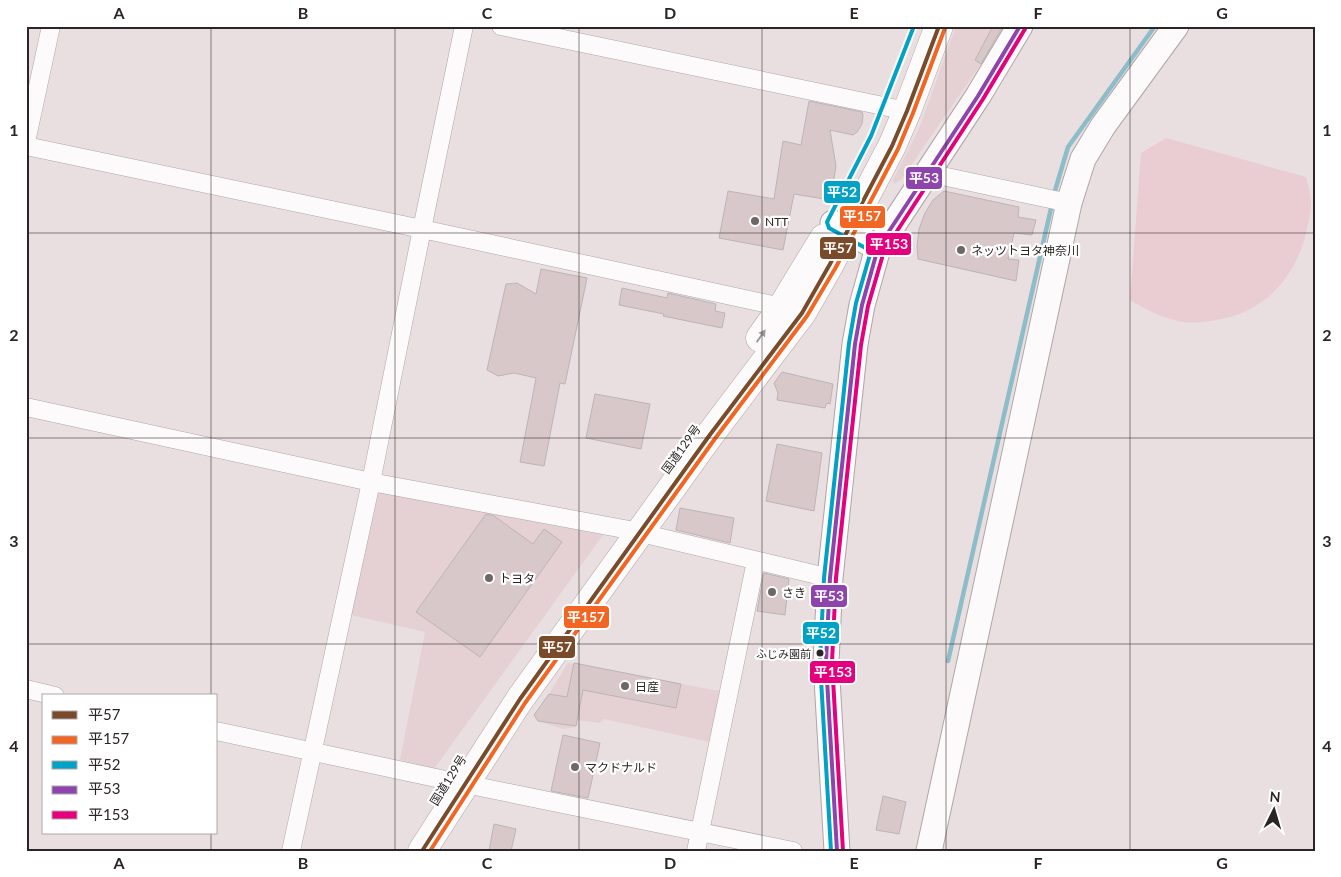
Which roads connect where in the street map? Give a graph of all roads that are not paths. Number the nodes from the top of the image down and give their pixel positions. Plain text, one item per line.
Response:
1 (51, 26) edge
2 (464, 26) edge
3 (501, 26) edge
4 (921, 26) edge
5 (939, 26) edge
6 (1020, 26) edge
7 (1176, 26) edge
8 (898, 110) junction
9 (26, 142) edge
10 (26, 146) edge
11 (928, 173) junction
12 (1069, 203) junction
13 (840, 227) junction
14 (422, 228) junction
15 (878, 248) junction
16 (782, 306) junction
17 (26, 407) edge
18 (371, 482) junction
19 (632, 531) junction
20 (756, 561) junction
21 (830, 578) junction
22 (26, 689) edge
23 (47, 694) edge
24 (218, 731) edge
25 (313, 752) junction
26 (456, 781) junction
27 (700, 832) junction
28 (291, 851) edge
29 (404, 851) edge
30 (422, 851) edge
31 (696, 851) edge
32 (793, 851) edge
33 (837, 851) edge
34 (929, 851) edge

1 - 9 street
2 - 14 street
3 - 8 street
4 - 8 highway, 国道129号
5 - 8 highway, 国道129号
6 - 11 street
7 - 12 street
8 - 13 highway, 国道129号
10 - 14 street
11 - 12 street
11 - 15 street
12 - 34 street
13 - 15 street
13 - 16 highway, 国道129号
13 - 19 highway, 国道129号
14 - 16 street
14 - 18 street
15 - 21 street
19 -> 16 highway, 国道129号
17 - 18 street
18 - 19 street
18 - 25 street
19 - 20 street
19 - 26 highway, 国道129号
20 - 21 street
20 - 27 street
21 - 33 street
22 - 23 street
24 - 25 street
25 - 26 street
25 - 28 street
26 - 27 street
26 - 29 highway, 国道129号
26 - 30 highway, 国道129号
27 - 31 street
27 - 32 street

